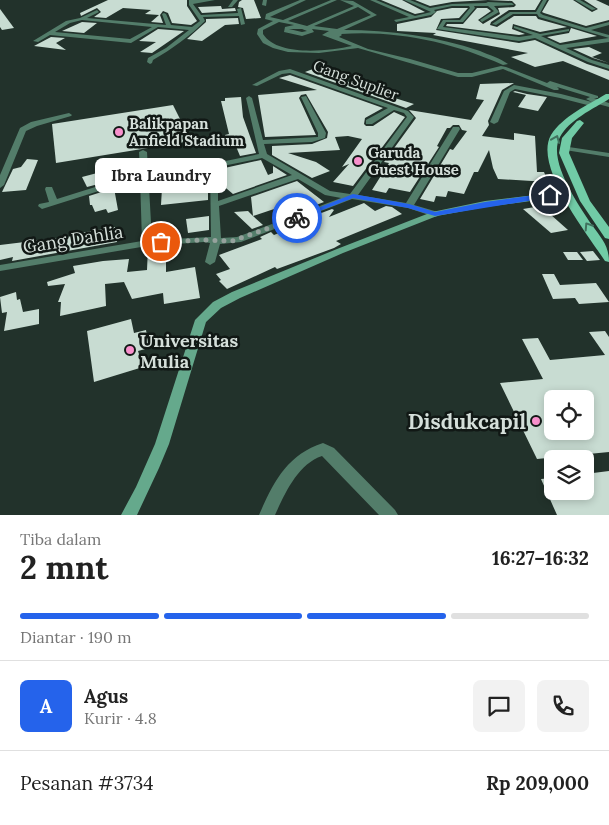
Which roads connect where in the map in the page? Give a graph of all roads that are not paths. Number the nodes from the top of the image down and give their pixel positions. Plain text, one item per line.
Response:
1 (213, 0) edge
2 (236, 0) edge
3 (304, 0) edge
4 (335, 0) edge
5 (342, 0) edge
6 (372, 0) edge
7 (406, 0) edge
8 (439, 0) edge
9 (483, 0) edge
10 (544, 0) edge
11 (577, 0) edge
12 (190, 1) edge
13 (513, 1) edge
14 (452, 5) junction
15 (490, 5) junction
16 (230, 6) dead end
17 (357, 6) junction
18 (471, 6) junction
19 (430, 9) junction
20 (594, 9) dead end
21 (97, 11) dead end
22 (538, 13) junction
23 (164, 14) dead end
24 (201, 16) junction
25 (415, 17) junction
26 (82, 18) junction
27 (280, 21) junction
28 (396, 21) dead end
29 (482, 21) dead end
30 (609, 22) edge
31 (243, 24) dead end
32 (494, 24) dead end
33 (157, 26) junction
34 (516, 26) dead end
35 (169, 27) junction
36 (194, 29) junction
37 (588, 29) junction
38 (309, 30) junction
39 (567, 30) dead end
40 (49, 33) junction
41 (337, 35) junction
42 (538, 36) junction
43 (609, 38) edge
44 (36, 41) dead end
45 (131, 41) junction
46 (357, 47) junction
47 (559, 47) junction
48 (120, 48) dead end
49 (150, 62) dead end
50 (504, 67) junction
51 (609, 67) edge
52 (255, 85) dead end
53 (304, 97) dead end
54 (249, 98) dead end
55 (605, 102) edge
56 (392, 108) junction
57 (69, 115) dead end
58 (369, 122) dead end
59 (494, 122) dead end
60 (456, 128) dead end
61 (259, 142) junction
62 (565, 148) junction
63 (143, 152) dead end
64 (609, 155) edge
65 (263, 156) junction
66 (145, 174) junction
67 (298, 176) junction
68 (0, 185) edge
69 (49, 189) dead end
70 (568, 194) junction
71 (581, 194) junction
72 (353, 196) junction
73 (54, 203) junction
74 (214, 205) junction
75 (42, 206) dead end
76 (409, 206) junction
77 (435, 214) junction
78 (609, 235) edge
79 (216, 240) junction
80 (148, 243) junction
81 (609, 258) edge
82 (210, 262) dead end
83 (0, 268) edge
84 (129, 515) edge
85 (267, 515) edge
86 (390, 515) edge

1 - 12 street
2 - 16 street
3 - 27 street
4 - 27 street
5 - 17 street
6 - 25 street
7 - 19 street
8 - 14 street
9 - 15 street
10 - 22 street
11 - 20 street
12 - 24 street
13 - 15 street
14 - 18 street
14 - 19 street
15 - 18 street
15 - 29 street
17 - 38 street
17 - 38 street
18 - 42 street
19 - 25 street
21 - 26 street
22 - 32 street
22 - 37 street
23 - 35 street
24 - 31 street
24 - 36 street
25 - 28 street
26 - 33 street
26 - 40 street
27 - 38 street
27 - 46 street
30 - 37 street
33 - 35 street
33 - 45 street
34 - 42 street
35 - 36 street
36 - 49 street
37 - 43 street
38 - 41 street
39 - 42 street
40 - 44 street
40 - 45 street
41 - 46 street
41 - 50 street
42 - 47 street
43 - 47 street
45 - 48 street
46 - 50 street
47 - 51 street
50 - 55 street
52 - 56 street, Gang Suplier
53 - 61 street
54 - 61 street
55 - 59 street
55 - 62 main road
70 -> 55 main road
56 - 58 street
56 - 72 street, Gang Suplier
57 - 68 street
60 - 76 street
61 - 65 street
62 - 64 street
62 - 71 main road
63 - 66 street
65 - 67 street
65 - 74 street
66 - 73 street
66 - 80 street
67 - 72 street
67 - 74 street
69 - 73 street
70 - 71 main road
70 - 77 street
81 -> 70 main road
71 - 78 main road
72 - 76 street
72 - 79 street, Gang Dahlia
73 - 75 street
74 - 79 street
76 - 77 street
77 - 84 street
79 - 80 street, Gang Dahlia
79 - 82 street
80 - 83 street, Gang Dahlia
85 - 86 street

